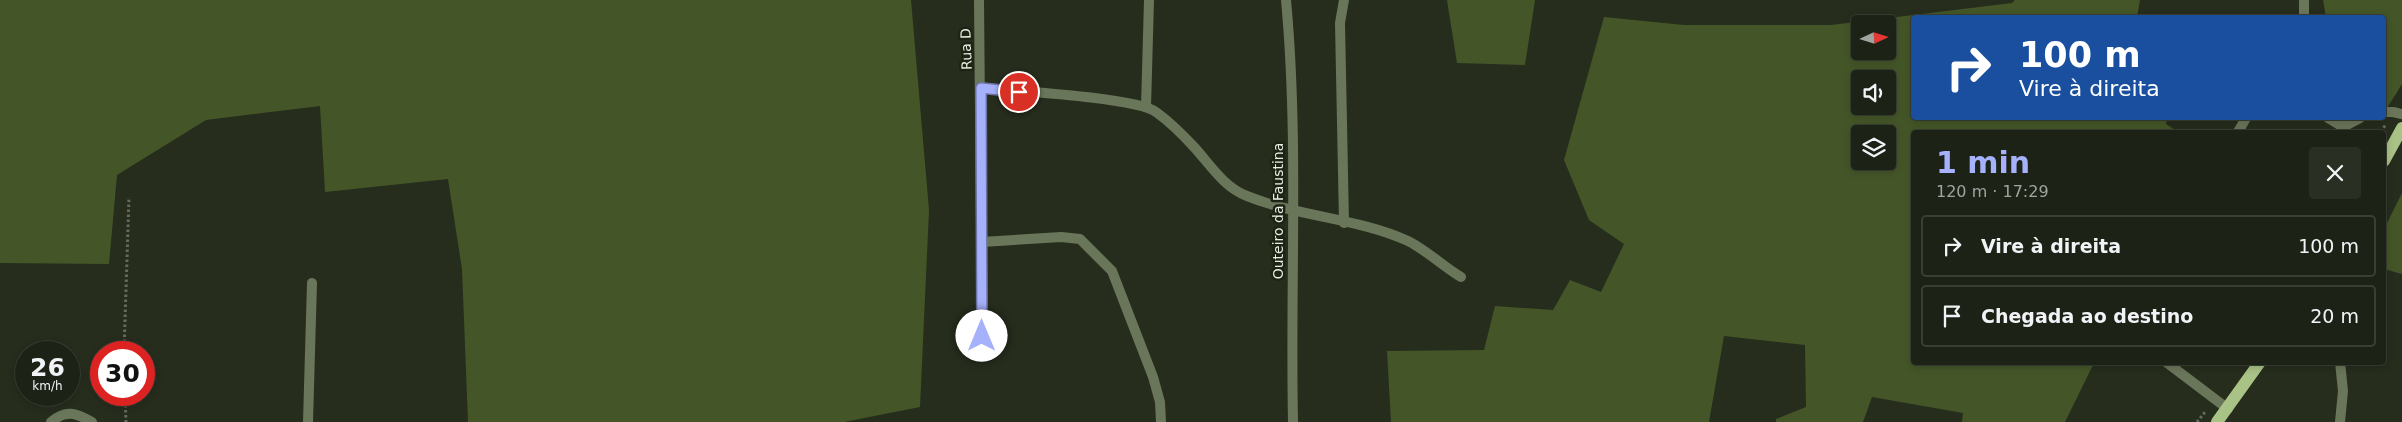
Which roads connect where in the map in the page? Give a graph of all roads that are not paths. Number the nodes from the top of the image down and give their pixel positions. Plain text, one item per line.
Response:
1 (978, 0) edge
2 (1149, 0) edge
3 (1286, 0) edge
4 (1344, 0) edge
5 (981, 88) junction
6 (1146, 107) junction
7 (2386, 112) edge
8 (2402, 114) edge
9 (2330, 120) edge
10 (2357, 120) edge
11 (2402, 128) edge
12 (2342, 130) edge
13 (2386, 157) edge
14 (1293, 211) junction
15 (1344, 223) junction
16 (982, 242) junction
17 (1461, 277) dead end
18 (312, 283) dead end
19 (982, 336) dead end
20 (2170, 365) edge
21 (2258, 365) edge
22 (2340, 365) edge
23 (2228, 409) junction
24 (51, 422) edge
25 (92, 422) edge
26 (308, 422) edge
27 (1162, 422) edge
28 (1293, 422) edge
29 (2217, 422) edge
30 (2340, 422) edge

1 - 5 street, Rua D
2 - 6 street
3 - 14 street, Outeiro da Faustina
4 - 15 street
5 - 6 street
5 - 16 street, Rua D
6 - 14 street
7 - 8 street
9 - 12 street
10 - 12 street
11 - 13 main road
14 - 15 street
14 - 28 street, Outeiro da Faustina
15 - 17 street
16 - 19 street, Rua D
16 - 27 street
18 - 26 street
20 - 23 street
21 - 23 main road
22 - 30 street
23 - 29 main road
24 - 25 street

